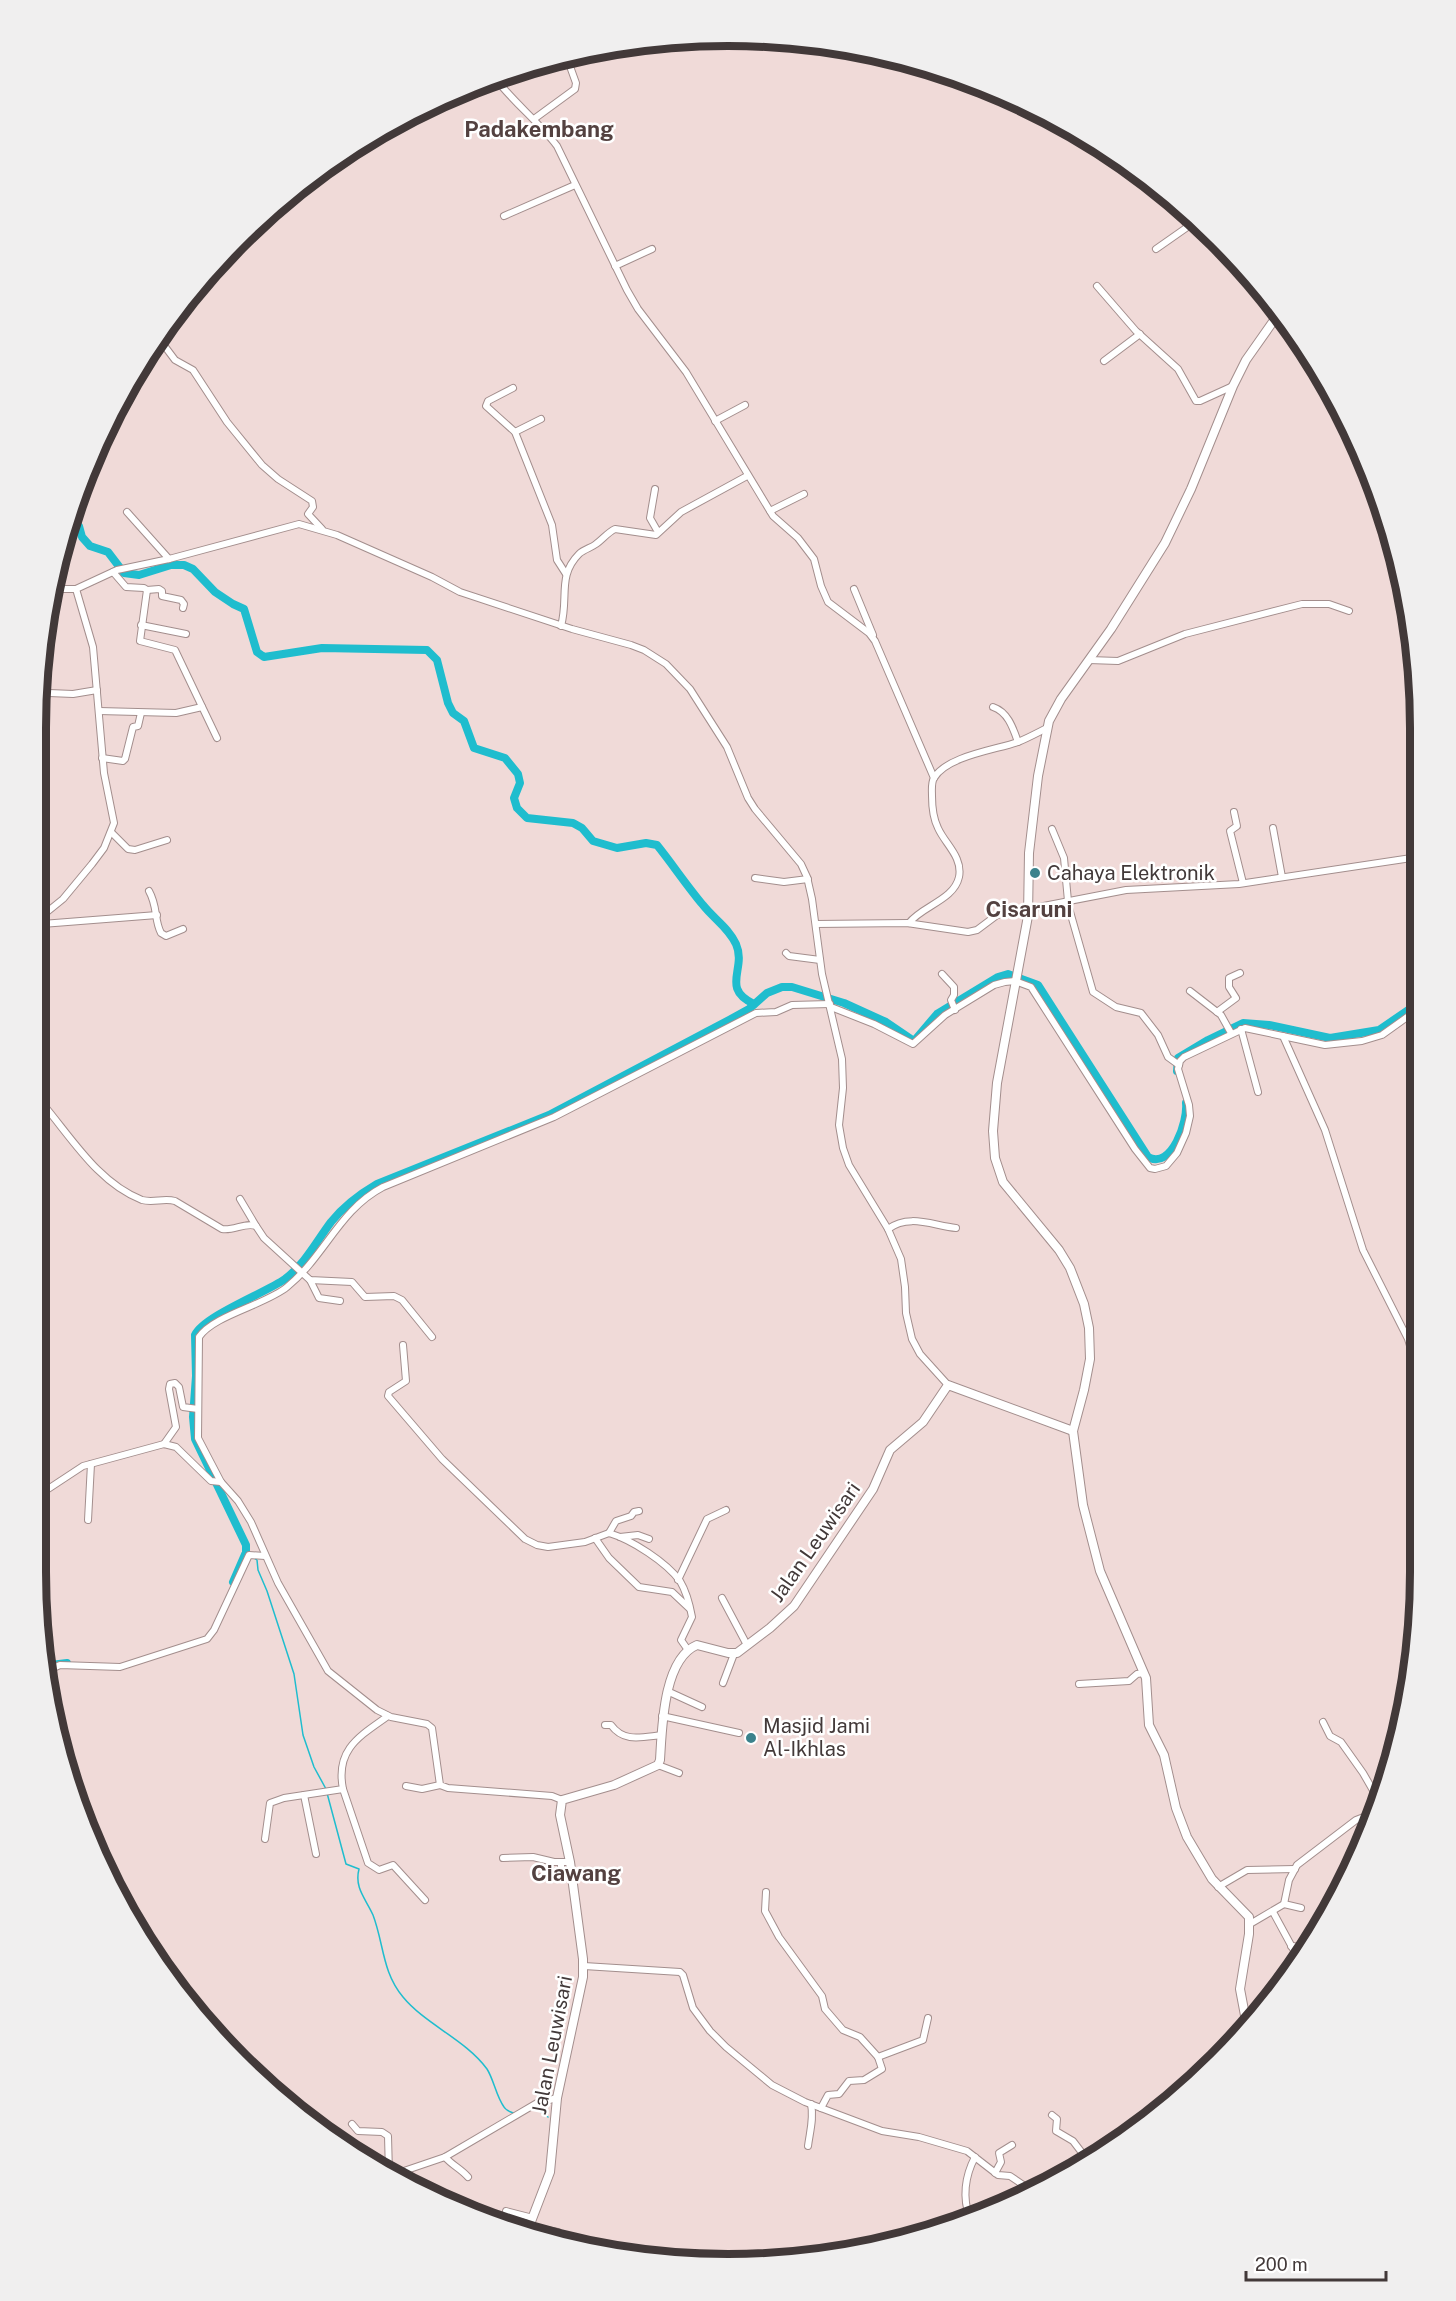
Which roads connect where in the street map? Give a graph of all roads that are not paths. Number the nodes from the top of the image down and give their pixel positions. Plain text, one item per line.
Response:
1 (570, 66) edge
2 (501, 86) edge
3 (534, 119) junction
4 (575, 185) junction
5 (504, 216) dead end
6 (1187, 225) edge
7 (652, 249) dead end
8 (1156, 249) dead end
9 (615, 266) junction
10 (1097, 286) dead end
11 (1275, 321) edge
12 (1140, 334) junction
13 (164, 345) edge
14 (1104, 361) dead end
15 (1233, 386) junction
16 (513, 388) dead end
17 (745, 405) dead end
18 (542, 419) dead end
19 (715, 421) junction
20 (515, 432) junction
21 (747, 476) junction
22 (655, 489) dead end
23 (804, 494) dead end
24 (770, 511) junction
25 (127, 512) dead end
26 (323, 531) junction
27 (658, 532) junction
28 (169, 559) junction
29 (115, 571) junction
30 (566, 574) junction
31 (61, 589) edge
32 (76, 589) junction
33 (854, 589) dead end
34 (147, 590) junction
35 (183, 608) dead end
36 (1349, 611) dead end
37 (141, 625) junction
38 (561, 626) junction
39 (186, 634) dead end
40 (875, 640) junction
41 (1089, 660) junction
42 (97, 690) junction
43 (49, 693) dead end
44 (202, 707) junction
45 (993, 707) dead end
46 (99, 711) junction
47 (141, 713) junction
48 (1047, 728) junction
49 (218, 738) dead end
50 (1018, 742) junction
51 (102, 758) junction
52 (934, 778) junction
53 (1234, 812) dead end
54 (1273, 828) dead end
55 (1052, 829) dead end
56 (111, 832) junction
57 (167, 840) dead end
58 (1410, 859) edge
59 (1282, 877) junction
60 (755, 878) dead end
61 (808, 879) junction
62 (1243, 883) junction
63 (149, 891) dead end
64 (1067, 901) junction
65 (1028, 908) junction
66 (46, 913) edge
67 (158, 915) junction
68 (46, 924) edge
69 (816, 924) junction
70 (909, 924) junction
71 (183, 929) dead end
72 (786, 953) dead end
73 (820, 960) junction
74 (1240, 972) dead end
75 (942, 974) dead end
76 (1016, 978) junction
77 (1190, 991) dead end
78 (829, 1002) junction
79 (953, 1006) junction
80 (1217, 1012) junction
81 (1410, 1015) edge
82 (1229, 1029) junction
83 (1241, 1029) junction
84 (1283, 1036) junction
85 (1178, 1064) junction
86 (1258, 1092) dead end
87 (46, 1108) edge
88 (240, 1199) dead end
89 (256, 1226) junction
90 (956, 1228) dead end
91 (888, 1229) junction
92 (298, 1270) junction
93 (310, 1280) junction
94 (340, 1301) dead end
95 (432, 1337) dead end
96 (403, 1345) dead end
97 (1410, 1348) edge
98 (948, 1385) junction
99 (195, 1409) junction
100 (1073, 1431) junction
101 (164, 1444) junction
102 (91, 1464) junction
103 (217, 1482) junction
104 (46, 1490) edge
105 (726, 1510) dead end
106 (639, 1511) dead end
107 (88, 1520) dead end
108 (609, 1533) junction
109 (595, 1538) junction
110 (620, 1538) junction
111 (649, 1539) dead end
112 (265, 1556) junction
113 (678, 1580) junction
114 (722, 1598) dead end
115 (689, 1608) junction
116 (747, 1645) junction
117 (688, 1650) junction
118 (734, 1654) junction
119 (53, 1667) edge
120 (1144, 1673) junction
121 (723, 1683) dead end
122 (1079, 1684) dead end
123 (667, 1691) junction
124 (702, 1707) dead end
125 (388, 1716) junction
126 (662, 1716) junction
127 (1323, 1722) dead end
128 (605, 1725) dead end
129 (739, 1734) dead end
130 (662, 1735) junction
131 (658, 1765) junction
132 (679, 1773) dead end
133 (440, 1785) junction
134 (406, 1786) dead end
135 (343, 1788) junction
136 (1373, 1791) edge
137 (304, 1795) junction
138 (562, 1800) junction
139 (1364, 1816) edge
140 (265, 1839) dead end
141 (316, 1854) dead end
142 (502, 1858) dead end
143 (566, 1863) junction
144 (1295, 1869) junction
145 (542, 1877) dead end
146 (1218, 1887) junction
147 (765, 1892) dead end
148 (425, 1900) dead end
149 (1284, 1904) junction
150 (1301, 1908) dead end
151 (1273, 1912) junction
152 (1250, 1924) junction
153 (1291, 1946) junction
154 (1298, 1947) edge
155 (1295, 1952) edge
156 (584, 1966) junction
157 (1245, 2016) edge
158 (928, 2018) dead end
159 (878, 2057) junction
160 (556, 2098) junction
161 (811, 2104) junction
162 (821, 2108) junction
163 (1052, 2115) dead end
164 (352, 2124) dead end
165 (1012, 2145) dead end
166 (808, 2146) dead end
167 (1083, 2154) edge
168 (444, 2157) junction
169 (975, 2157) junction
170 (391, 2165) edge
171 (402, 2171) edge
172 (995, 2173) junction
173 (468, 2177) dead end
174 (1025, 2186) edge
175 (506, 2211) dead end
176 (968, 2211) edge
177 (525, 2223) edge
178 (531, 2225) edge
179 (549, 2230) edge
180 (558, 2232) dead end

1 - 3 street
2 - 3 street
3 - 4 street
4 - 5 street
4 - 9 street
6 - 8 street
7 - 9 street
9 - 19 street
10 - 12 street
11 - 15 main road
12 - 14 street
12 - 15 street
13 - 26 street
15 - 41 main road
16 - 20 street
17 - 19 street
18 - 20 street
19 - 21 street
20 - 30 street
21 - 24 street
21 - 27 street
22 - 27 street
23 - 24 street
24 - 40 street
25 - 28 street
26 - 28 street
26 - 38 street
27 - 30 street
28 - 29 street
29 - 32 street
29 - 34 street
30 - 38 street
31 - 32 street
32 - 42 street
33 - 40 street
34 - 35 street
34 - 37 street
36 - 41 street
37 - 39 street
37 - 44 street
38 - 61 street
40 - 52 street
41 - 48 main road
42 - 43 street
42 - 46 street
44 - 47 street
44 - 49 street
45 - 50 street
46 - 47 street
46 - 51 street
47 - 51 street
48 - 50 street
48 - 65 main road
50 - 52 street
51 - 56 street
52 - 70 street
53 - 62 street
54 - 59 street
55 - 64 street
56 - 57 street
56 - 66 street
58 - 59 street
59 - 62 street
60 - 61 street
61 - 69 street
62 - 64 street
63 - 67 street
64 - 65 street
64 - 85 street
65 - 70 street
65 - 76 main road
67 - 68 street
67 - 71 street
69 - 70 street
69 - 73 street
72 - 73 street
73 - 78 street
74 - 80 street
75 - 79 street
76 - 79 street
76 - 85 street
76 - 100 main road
77 - 80 street
78 - 79 street
78 - 91 street
78 - 92 street
80 - 82 street
81 - 84 street
82 - 83 street
82 - 85 street
83 - 84 street
83 - 86 street
84 - 97 street
87 - 89 street
88 - 89 street
89 - 92 street
90 - 91 street
91 - 98 street
92 - 93 street
92 - 99 street
93 - 94 street
93 - 95 street
96 - 109 street
98 - 100 main road
98 - 116 main road, Jalan Leuwisari
99 - 101 street
99 - 103 street
100 - 120 main road
101 - 102 street
101 - 103 street
102 - 104 street
102 - 107 street
103 - 112 street
105 - 113 street
106 - 108 street
108 - 109 street
108 - 110 street
109 - 115 street
110 - 111 street
110 - 113 street
112 - 119 street
112 - 125 street
113 - 115 street
114 - 116 street
115 - 117 street
116 - 118 main road, Jalan Leuwisari
117 - 118 main road
117 - 123 main road
118 - 121 street
120 - 122 street
120 - 146 main road
123 - 124 street
123 - 126 main road
125 - 133 street
125 - 135 street
126 - 129 street
126 - 130 main road
127 - 136 street
128 - 130 street
130 - 131 main road
131 - 132 street
131 - 138 main road
133 - 134 street
133 - 138 street
135 - 137 street
135 - 148 street
137 - 140 street
137 - 141 street
138 - 143 main road, Jalan Leuwisari
139 - 144 street
142 - 143 street
143 - 145 street
143 - 156 main road, Jalan Leuwisari
144 - 146 street
144 - 149 street
146 - 152 main road
147 - 159 street
149 - 150 street
149 - 151 street
151 - 152 street
151 - 153 street
152 - 157 main road
153 - 154 street
153 - 155 street
156 - 160 main road, Jalan Leuwisari
156 - 161 street
158 - 159 street
159 - 162 street
160 - 168 street
160 - 178 main road, Jalan Leuwisari
161 - 162 street
161 - 166 street
162 - 169 street
163 - 167 street
164 - 170 street
165 - 172 street
168 - 171 street
168 - 173 street
169 - 172 street
169 - 176 street
172 - 174 street
175 - 177 street
179 - 180 street

